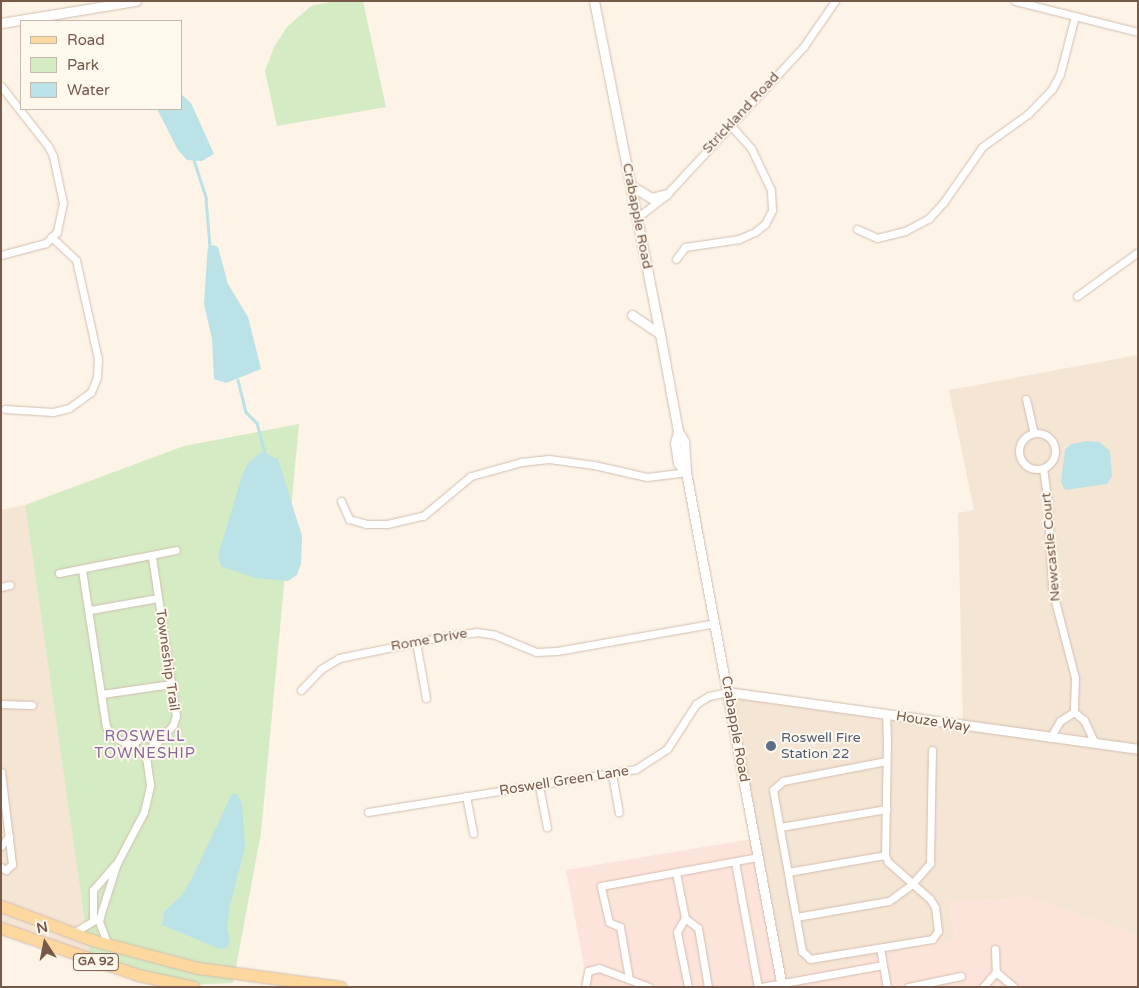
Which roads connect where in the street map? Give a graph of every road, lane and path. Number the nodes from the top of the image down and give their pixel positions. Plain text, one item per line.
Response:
1 (136, 1) edge
2 (594, 1) edge
3 (835, 1) edge
4 (1015, 1) edge
5 (1075, 16) junction
6 (1, 23) edge
7 (1138, 32) edge
8 (1, 86) edge
9 (730, 125) junction
10 (631, 185) junction
11 (667, 194) junction
12 (638, 217) junction
13 (857, 229) dead end
14 (52, 237) junction
15 (1138, 252) edge
16 (1, 255) edge
17 (676, 259) dead end
18 (1077, 296) dead end
19 (632, 315) dead end
20 (660, 334) junction
21 (1026, 399) dead end
22 (5, 409) dead end
23 (1034, 433) junction
24 (1043, 468) junction
25 (686, 472) junction
26 (341, 501) dead end
27 (176, 550) dead end
28 (152, 557) junction
29 (82, 570) junction
30 (59, 573) dead end
31 (10, 585) dead end
32 (1, 587) edge
33 (158, 598) junction
34 (90, 610) junction
35 (715, 623) junction
36 (416, 642) junction
37 (170, 684) junction
38 (301, 690) dead end
39 (728, 692) junction
40 (102, 694) junction
41 (426, 698) dead end
42 (1, 704) edge
43 (32, 705) dead end
44 (1074, 712) junction
45 (886, 715) junction
46 (1050, 738) junction
47 (1095, 744) junction
48 (153, 746) junction
49 (1138, 749) edge
50 (136, 750) junction
51 (932, 750) dead end
52 (146, 755) junction
53 (886, 761) junction
54 (1, 772) edge
55 (612, 774) junction
56 (539, 786) junction
57 (466, 796) junction
58 (886, 809) junction
59 (368, 812) dead end
60 (619, 812) dead end
61 (546, 827) dead end
62 (780, 827) junction
63 (473, 834) dead end
64 (10, 836) junction
65 (1, 846) edge
66 (885, 855) junction
67 (758, 857) junction
68 (736, 862) junction
69 (117, 863) junction
70 (1, 867) edge
71 (788, 872) junction
72 (676, 873) junction
73 (912, 884) junction
74 (1, 906) edge
75 (796, 917) junction
76 (685, 918) junction
77 (96, 921) junction
78 (1, 928) edge
79 (72, 933) junction
80 (108, 945) junction
81 (880, 948) junction
82 (995, 949) dead end
83 (883, 965) junction
84 (996, 972) junction
85 (961, 976) dead end
86 (629, 979) junction
87 (287, 983) edge
88 (933, 984) edge
89 (782, 985) edge
90 (194, 987) edge
91 (340, 987) edge
92 (585, 987) edge
93 (649, 987) edge
94 (688, 987) edge
95 (708, 987) edge
96 (760, 987) edge
97 (887, 987) edge
98 (908, 987) edge
99 (984, 987) edge
100 (1014, 987) edge

1 - 6 street
2 - 10 street, Crabapple Road
3 - 9 street, Strickland Road
4 - 5 street
5 - 7 street
5 - 13 street
8 - 14 street
9 - 11 street, Strickland Road
9 - 17 street
10 - 11 street
10 - 12 street, Crabapple Road
11 - 12 street, Strickland Road
12 - 20 street, Crabapple Road
14 - 16 street
14 - 22 street
15 - 18 street
19 - 20 street
20 - 25 street, Crabapple Road
21 - 23 street
23 - 24 street
23 - 24 street
24 - 44 street, Newcastle Court
25 - 26 street
25 - 35 street, Crabapple Road
27 - 28 street
28 - 29 street
28 - 33 street, Towneship Trail
29 - 30 street
29 - 34 street
31 - 32 street
33 - 34 street
33 - 37 street, Towneship Trail
34 - 40 street
35 - 36 street, Rome Drive
35 - 39 street, Crabapple Road
36 - 38 street, Rome Drive
36 - 41 street
37 - 40 street
37 - 48 street, Towneship Trail
39 - 45 street, Houze Way
39 - 55 street, Roswell Green Lane
39 - 67 street, Crabapple Road
40 - 50 street
42 - 43 street
44 - 46 street
44 - 47 street
45 - 46 street, Houze Way
45 - 53 street
46 - 47 street, Houze Way
47 - 49 street, Houze Way
48 - 50 street
48 - 52 street, Towneship Trail
50 - 52 street
51 - 73 street
52 - 69 street
53 - 58 street
53 - 62 street
54 - 64 street
55 - 56 street, Roswell Green Lane
55 - 60 street
56 - 57 street, Roswell Green Lane
56 - 61 street
57 - 59 street, Roswell Green Lane
57 - 63 street
58 - 62 street
58 - 66 street
62 - 71 street
64 - 65 street
64 - 70 street
66 - 71 street
66 - 73 street
67 - 68 street
67 - 89 street, Crabapple Road
68 - 72 street
68 - 96 street
69 - 77 street
69 - 77 street
71 - 75 street
72 - 76 street
72 - 86 street
73 - 75 street
73 - 81 street
74 - 79 main road, GA 92
75 - 81 street
76 - 94 street
76 - 95 street
77 - 79 street
77 - 80 street
78 - 90 main road, GA 92
79 - 80 main road, GA 92
80 - 87 main road, GA 92
81 - 83 street
82 - 84 street
83 - 89 street
83 - 97 street
84 - 99 street
84 - 100 street
85 - 88 street
86 - 92 street
86 - 93 street
87 - 91 main road, GA 92
88 - 98 street
89 - 96 street

